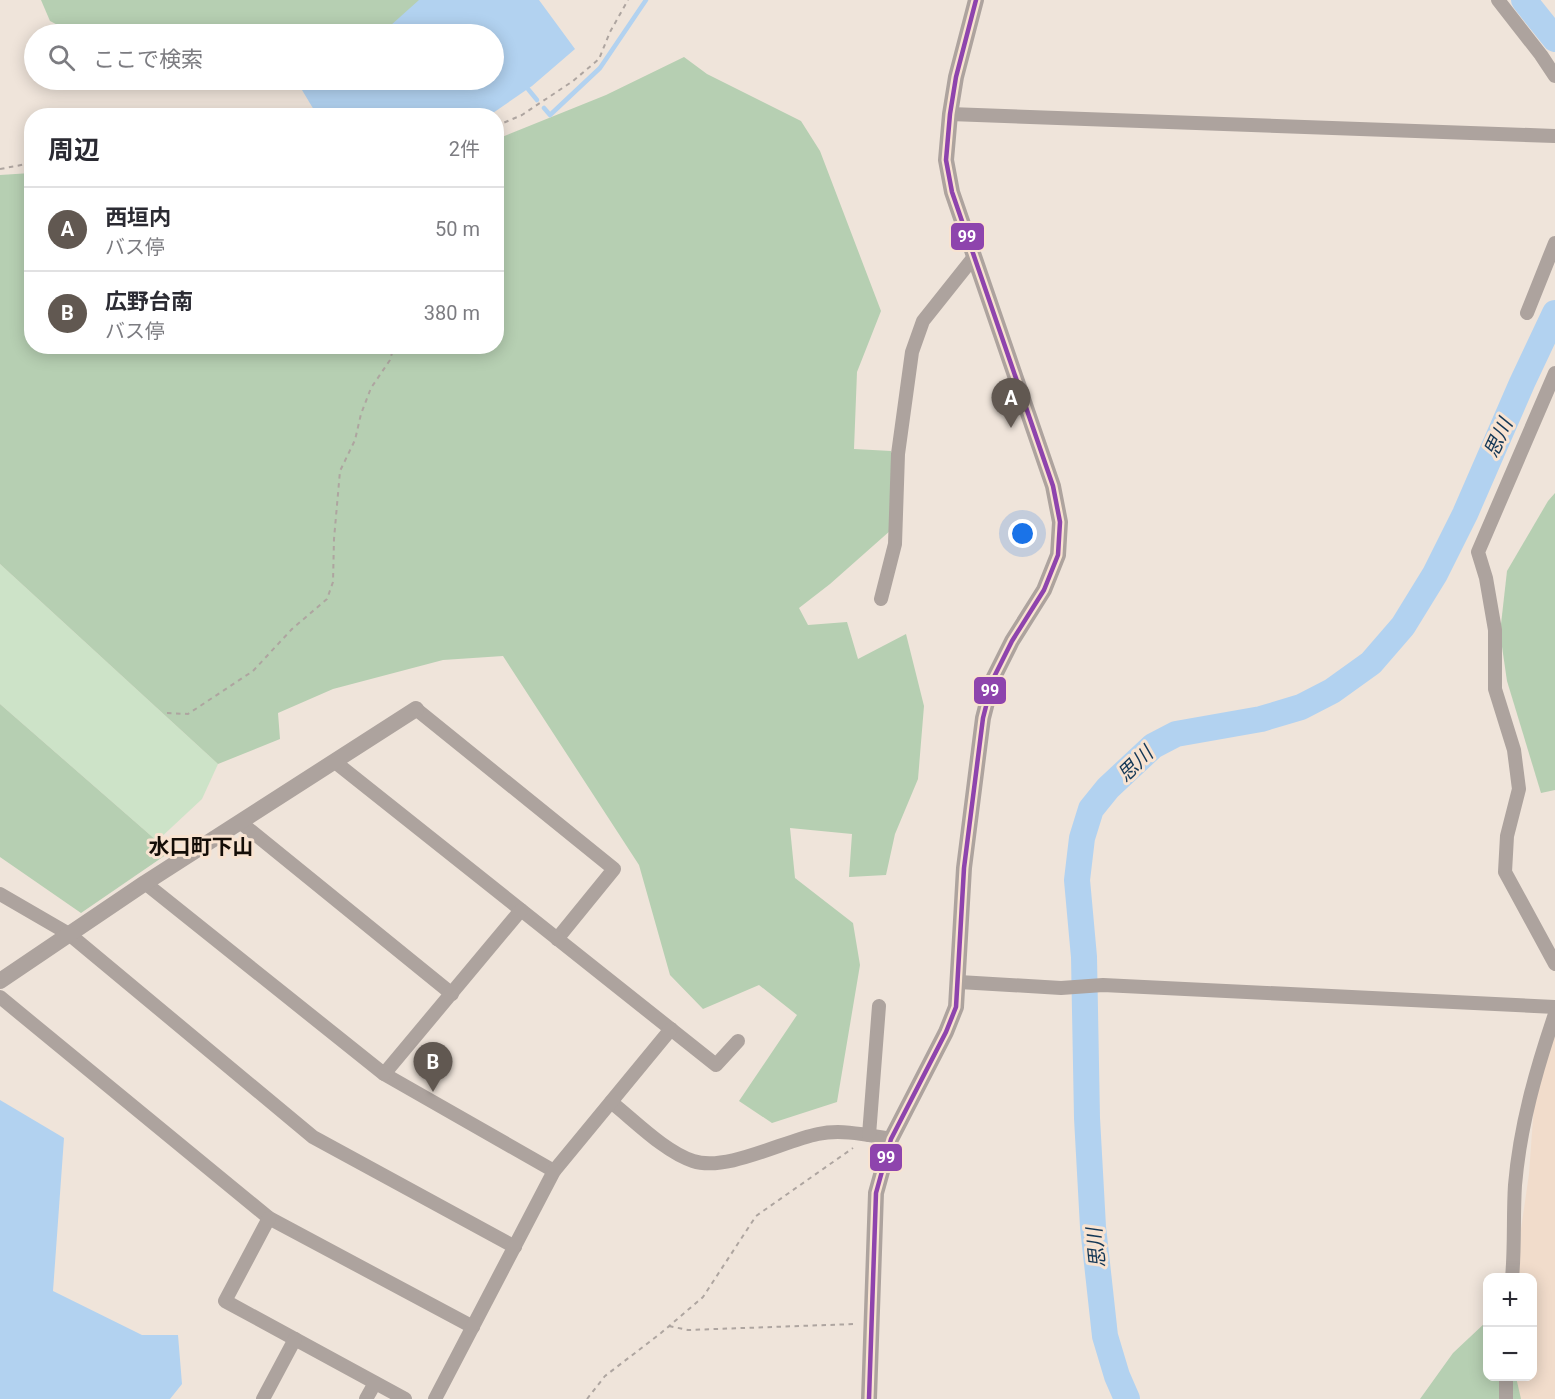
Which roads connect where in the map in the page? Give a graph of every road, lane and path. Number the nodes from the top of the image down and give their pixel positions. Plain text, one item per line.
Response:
1 (628, 0) edge
2 (976, 0) edge
3 (1498, 0) edge
4 (1555, 76) edge
5 (950, 114) junction
6 (504, 122) edge
7 (1555, 136) edge
8 (24, 164) edge
9 (0, 169) edge
10 (1555, 243) edge
11 (974, 256) junction
12 (1527, 313) dead end
13 (392, 354) edge
14 (1555, 373) edge
15 (881, 599) dead end
16 (416, 708) joint
17 (167, 713) dead end
18 (335, 762) junction
19 (240, 822) junction
20 (145, 883) junction
21 (0, 894) edge
22 (521, 910) junction
23 (69, 934) junction
24 (557, 939) junction
25 (1555, 964) edge
26 (0, 981) edge
27 (959, 982) junction
28 (452, 994) junction
29 (0, 997) edge
30 (879, 1006) dead end
31 (1555, 1007) edge
32 (1555, 1014) edge
33 (671, 1029) junction
34 (738, 1041) dead end
35 (384, 1074) junction
36 (612, 1102) junction
37 (869, 1135) junction
38 (891, 1139) junction
39 (554, 1171) junction
40 (269, 1218) junction
41 (515, 1247) junction
42 (1512, 1273) edge
43 (871, 1323) junction
44 (669, 1326) junction
45 (473, 1327) junction
46 (295, 1339) junction
47 (1506, 1381) edge
48 (375, 1383) junction
49 (263, 1399) edge
50 (366, 1399) edge
51 (405, 1399) edge
52 (435, 1399) edge
53 (587, 1399) edge
54 (869, 1399) edge
55 (1506, 1399) edge

1 - 6 path
2 - 5 street
3 - 4 street
5 - 7 street
5 - 11 street
8 - 9 path
10 - 12 street
11 - 15 street
11 - 27 street
13 - 17 path
14 - 25 street
16 - 18 street
16 - 24 street
18 - 19 street
18 - 22 street
19 - 20 street
19 - 28 street
20 - 23 street
20 - 35 street
21 - 23 street
22 - 24 street
22 - 28 street
23 - 26 street
23 - 41 street
24 - 33 street
27 - 31 street
27 - 38 street
28 - 35 street
29 - 40 street
30 - 37 street
32 - 42 street
33 - 34 street
33 - 36 street
35 - 39 street
36 - 37 street
36 - 39 street
37 - 38 street
37 - 44 path
38 - 43 street
39 - 41 street
40 - 45 street
40 - 46 street
41 - 45 street
43 - 44 path
43 - 54 street
44 - 53 path
45 - 52 street
46 - 48 street
46 - 49 street
47 - 55 street
48 - 50 street
48 - 51 street

